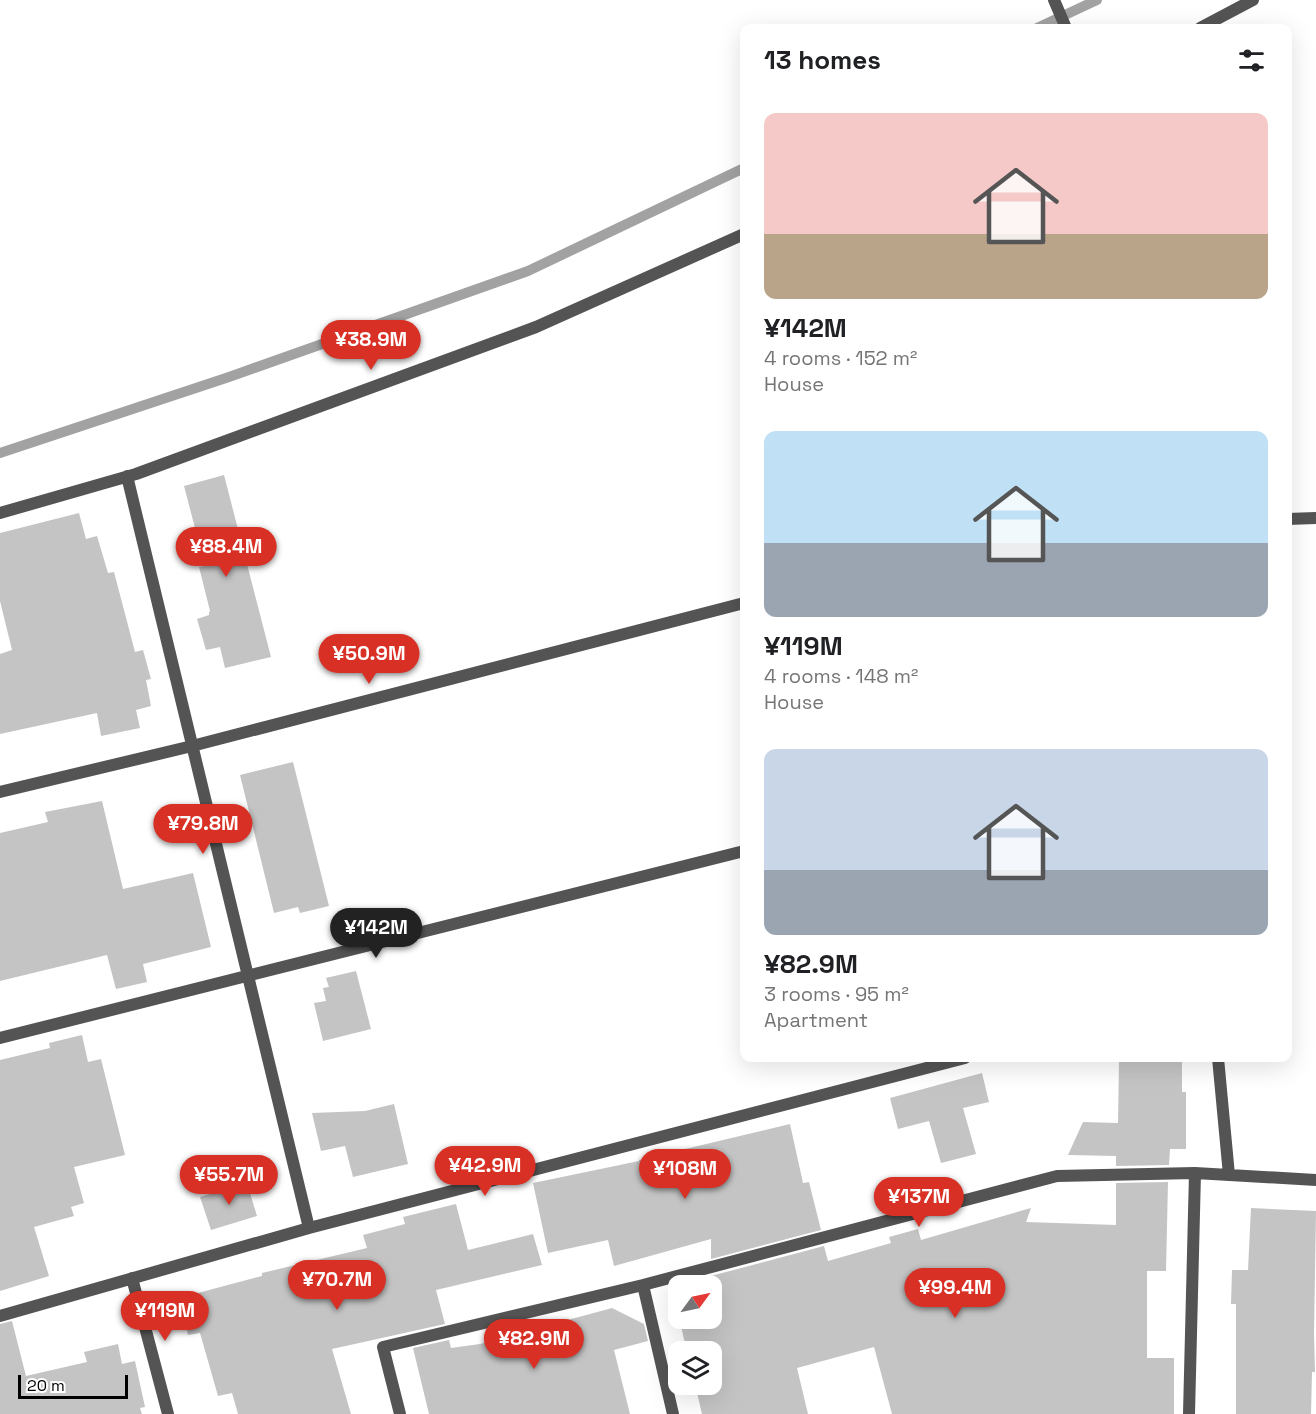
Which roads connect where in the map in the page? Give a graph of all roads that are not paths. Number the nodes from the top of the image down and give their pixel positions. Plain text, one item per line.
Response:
1 (1054, 0) edge
2 (1253, 0) edge
3 (1064, 24) edge
4 (1208, 24) edge
5 (740, 236) edge
6 (127, 476) junction
7 (0, 513) edge
8 (1316, 518) edge
9 (1292, 519) edge
10 (740, 604) edge
11 (192, 746) junction
12 (0, 792) edge
13 (740, 852) edge
14 (248, 975) junction
15 (0, 1038) edge
16 (950, 1062) edge
17 (1218, 1062) edge
18 (1195, 1173) junction
19 (1228, 1175) junction
20 (1316, 1180) edge
21 (309, 1228) junction
22 (132, 1278) junction
23 (643, 1285) junction
24 (0, 1316) edge
25 (168, 1414) edge
26 (400, 1414) edge
27 (673, 1414) edge
28 (1189, 1414) edge

1 - 3 street
2 - 4 street
5 - 6 street
6 - 7 street
6 - 11 street
8 - 9 street
10 - 11 street
11 - 12 street
11 - 14 street
13 - 14 street
14 - 15 street
14 - 21 street
16 - 21 street
17 - 19 street
18 - 19 street
18 - 23 street
18 - 28 street
19 - 20 street
21 - 22 street
22 - 24 street
22 - 25 street
23 - 26 street
23 - 27 street

